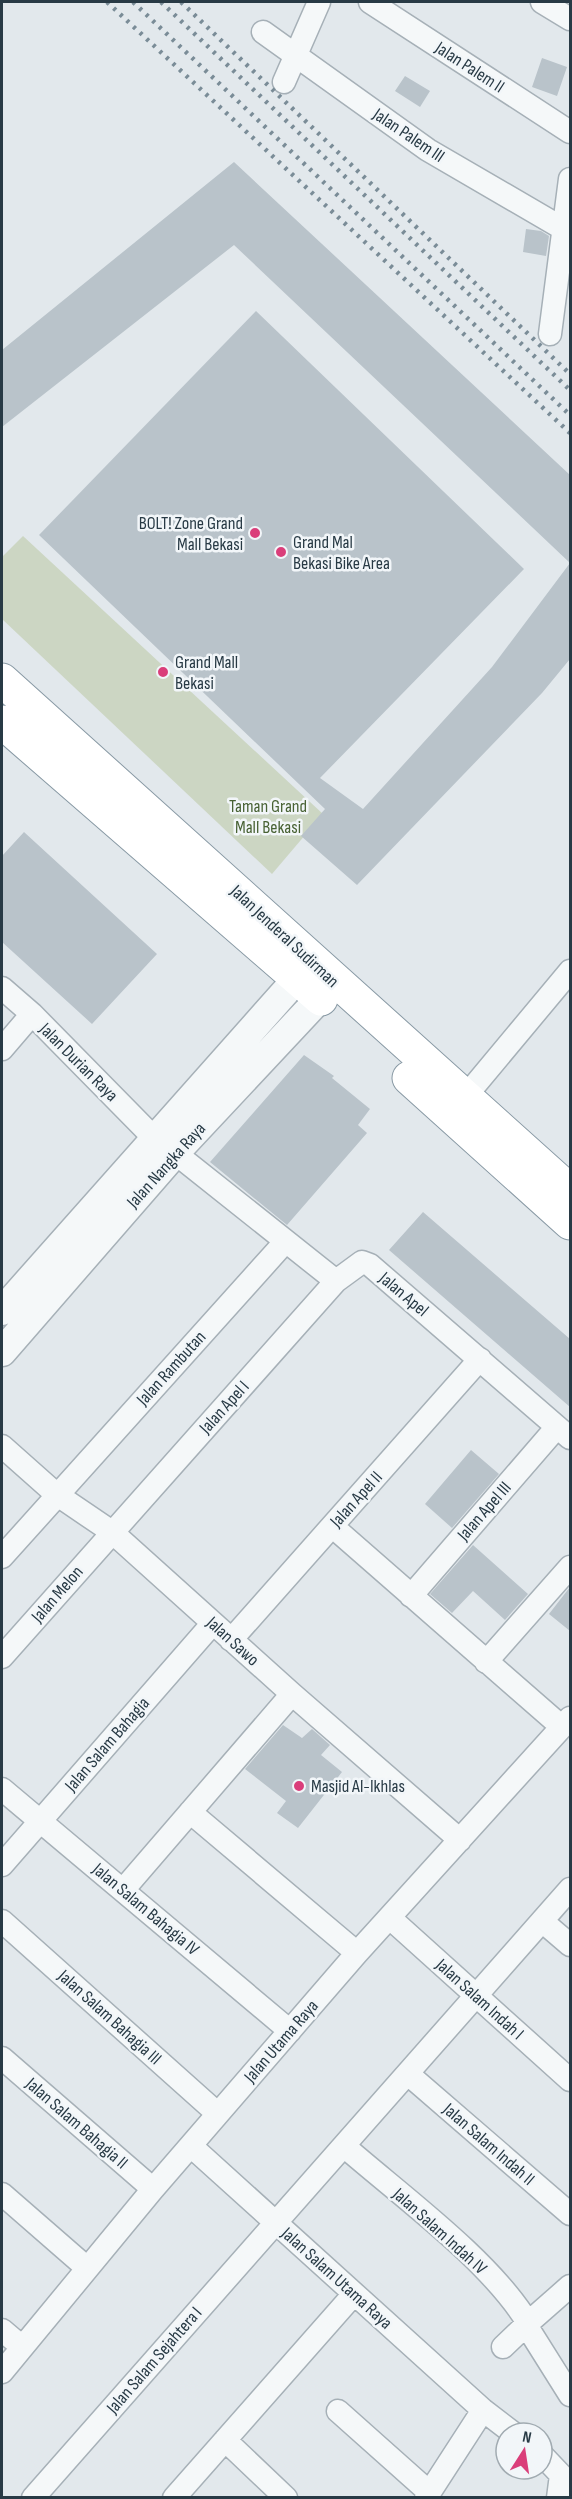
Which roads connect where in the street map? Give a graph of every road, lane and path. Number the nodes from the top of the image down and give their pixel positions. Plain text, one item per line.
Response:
1 (320, 2) edge
2 (370, 2) edge
3 (542, 2) edge
4 (570, 19) edge
5 (263, 32) dead end
6 (295, 55) junction
7 (284, 82) dead end
8 (570, 132) edge
9 (570, 179) edge
10 (562, 228) junction
11 (562, 312) edge
12 (550, 334) dead end
13 (2, 680) edge
14 (2, 722) edge
15 (570, 971) edge
16 (316, 980) junction
17 (2, 988) edge
18 (32, 1014) junction
19 (2, 1049) edge
20 (465, 1097) junction
21 (164, 1145) junction
22 (570, 1191) edge
23 (570, 1223) edge
24 (285, 1242) junction
25 (336, 1281) junction
26 (32, 1298) junction
27 (2, 1311) edge
28 (2, 1352) edge
29 (480, 1359) junction
30 (564, 1432) edge
31 (2, 1446) edge
32 (56, 1494) junction
33 (332, 1526) junction
34 (112, 1532) junction
35 (2, 1557) edge
36 (570, 1567) edge
37 (411, 1596) junction
38 (213, 1623) junction
39 (231, 1640) junction
40 (2, 1657) edge
41 (486, 1662) junction
42 (292, 1694) junction
43 (566, 1723) edge
44 (2, 1789) edge
45 (190, 1812) junction
46 (41, 1820) junction
47 (460, 1840) junction
48 (2, 1865) edge
49 (570, 1889) edge
50 (123, 1890) junction
51 (390, 1918) junction
52 (2, 1921) edge
53 (542, 1921) junction
54 (570, 1945) edge
55 (357, 1953) junction
56 (476, 1997) junction
57 (290, 2031) junction
58 (2, 2058) edge
59 (408, 2074) junction
60 (570, 2080) edge
61 (218, 2114) junction
62 (191, 2146) junction
63 (344, 2146) junction
64 (153, 2189) junction
65 (2, 2194) edge
66 (570, 2214) edge
67 (276, 2222) junction
68 (87, 2268) junction
69 (570, 2286) edge
70 (354, 2294) junction
71 (527, 2324) junction
72 (2, 2330) edge
73 (22, 2347) junction
74 (503, 2347) dead end
75 (2, 2372) edge
76 (570, 2395) edge
77 (483, 2410) junction
78 (338, 2411) dead end
79 (497, 2421) edge
80 (225, 2440) junction
81 (554, 2468) edge
82 (428, 2495) edge
83 (33, 2498) edge
84 (174, 2498) edge
85 (286, 2498) edge
86 (558, 2498) edge

1 - 6 street
2 - 8 street, Jalan Palem II
3 - 4 street
5 - 6 street, Jalan Palem III
6 - 7 street
6 - 10 street, Jalan Palem III
9 - 10 street
10 - 11 street
11 - 12 street
13 - 16 highway, Jalan Jenderal Sudirman
14 - 16 highway, Jalan Jenderal Sudirman
15 - 20 street
16 - 20 highway, Jalan Jenderal Sudirman
16 - 21 street, Jalan Nangka Raya
16 - 23 highway, Jalan Jenderal Sudirman
17 - 18 street, Jalan Durian Raya
18 - 19 street
18 - 21 street, Jalan Durian Raya
20 - 22 highway, Jalan Jenderal Sudirman
21 - 24 street
21 - 26 street, Jalan Nangka Raya
24 - 25 street
24 - 32 street, Jalan Rambutan
25 - 29 street, Jalan Apel
25 - 34 street, Jalan Apel I
26 - 27 street, Jalan Nangka Raya
26 - 28 street, Jalan Nangka Raya
29 - 30 street, Jalan Apel
29 - 33 street, Jalan Apel II
30 - 37 street, Jalan Apel III
31 - 32 street, Jalan Sawo
32 - 34 street, Jalan Sawo
32 - 35 street, Jalan Rambutan
33 - 37 street
33 - 39 street, Jalan Apel II
34 - 38 street, Jalan Sawo
34 - 40 street, Jalan Melon
36 - 41 street
37 - 41 street
38 - 39 street, Jalan Sawo
38 - 46 street, Jalan Salam Bahagia
39 - 42 street, Jalan Sawo
41 - 43 street
42 - 45 street
42 - 47 street, Jalan Sawo
43 - 47 street, Jalan Utama Raya
44 - 46 street, Jalan Salam Bahagia IV
45 - 50 street
45 - 55 street
46 - 48 street, Jalan Salam Bahagia
46 - 50 street, Jalan Salam Bahagia IV
47 - 51 street, Jalan Utama Raya
49 - 53 street
50 - 57 street, Jalan Salam Bahagia IV
51 - 55 street, Jalan Utama Raya
51 - 56 street, Jalan Salam Indah I
52 - 61 street, Jalan Salam Bahagia III
53 - 54 street
53 - 56 street
55 - 57 street, Jalan Utama Raya
56 - 59 street
56 - 60 street, Jalan Salam Indah I
57 - 61 street, Jalan Utama Raya
58 - 64 street, Jalan Salam Bahagia II
59 - 63 street
59 - 66 street, Jalan Salam Indah II
61 - 62 street, Jalan Utama Raya
62 - 64 street, Jalan Utama Raya
62 - 67 street, Jalan Salam Utama Raya
63 - 67 street
63 - 71 street, Jalan Salam Indah IV
64 - 68 street, Jalan Utama Raya
65 - 68 street
67 - 70 street, Jalan Salam Utama Raya
67 - 83 street, Jalan Salam Sejahtera I
68 - 73 street, Jalan Utama Raya
69 - 71 street
70 - 77 street, Jalan Salam Utama Raya
70 - 80 street
71 - 74 street
71 - 76 street, Jalan Salam Indah IV
72 - 73 street
73 - 75 street, Jalan Utama Raya
77 - 79 street, Jalan Salam Utama Raya
77 - 82 street
78 - 82 street
80 - 84 street
80 - 85 street
81 - 86 street

